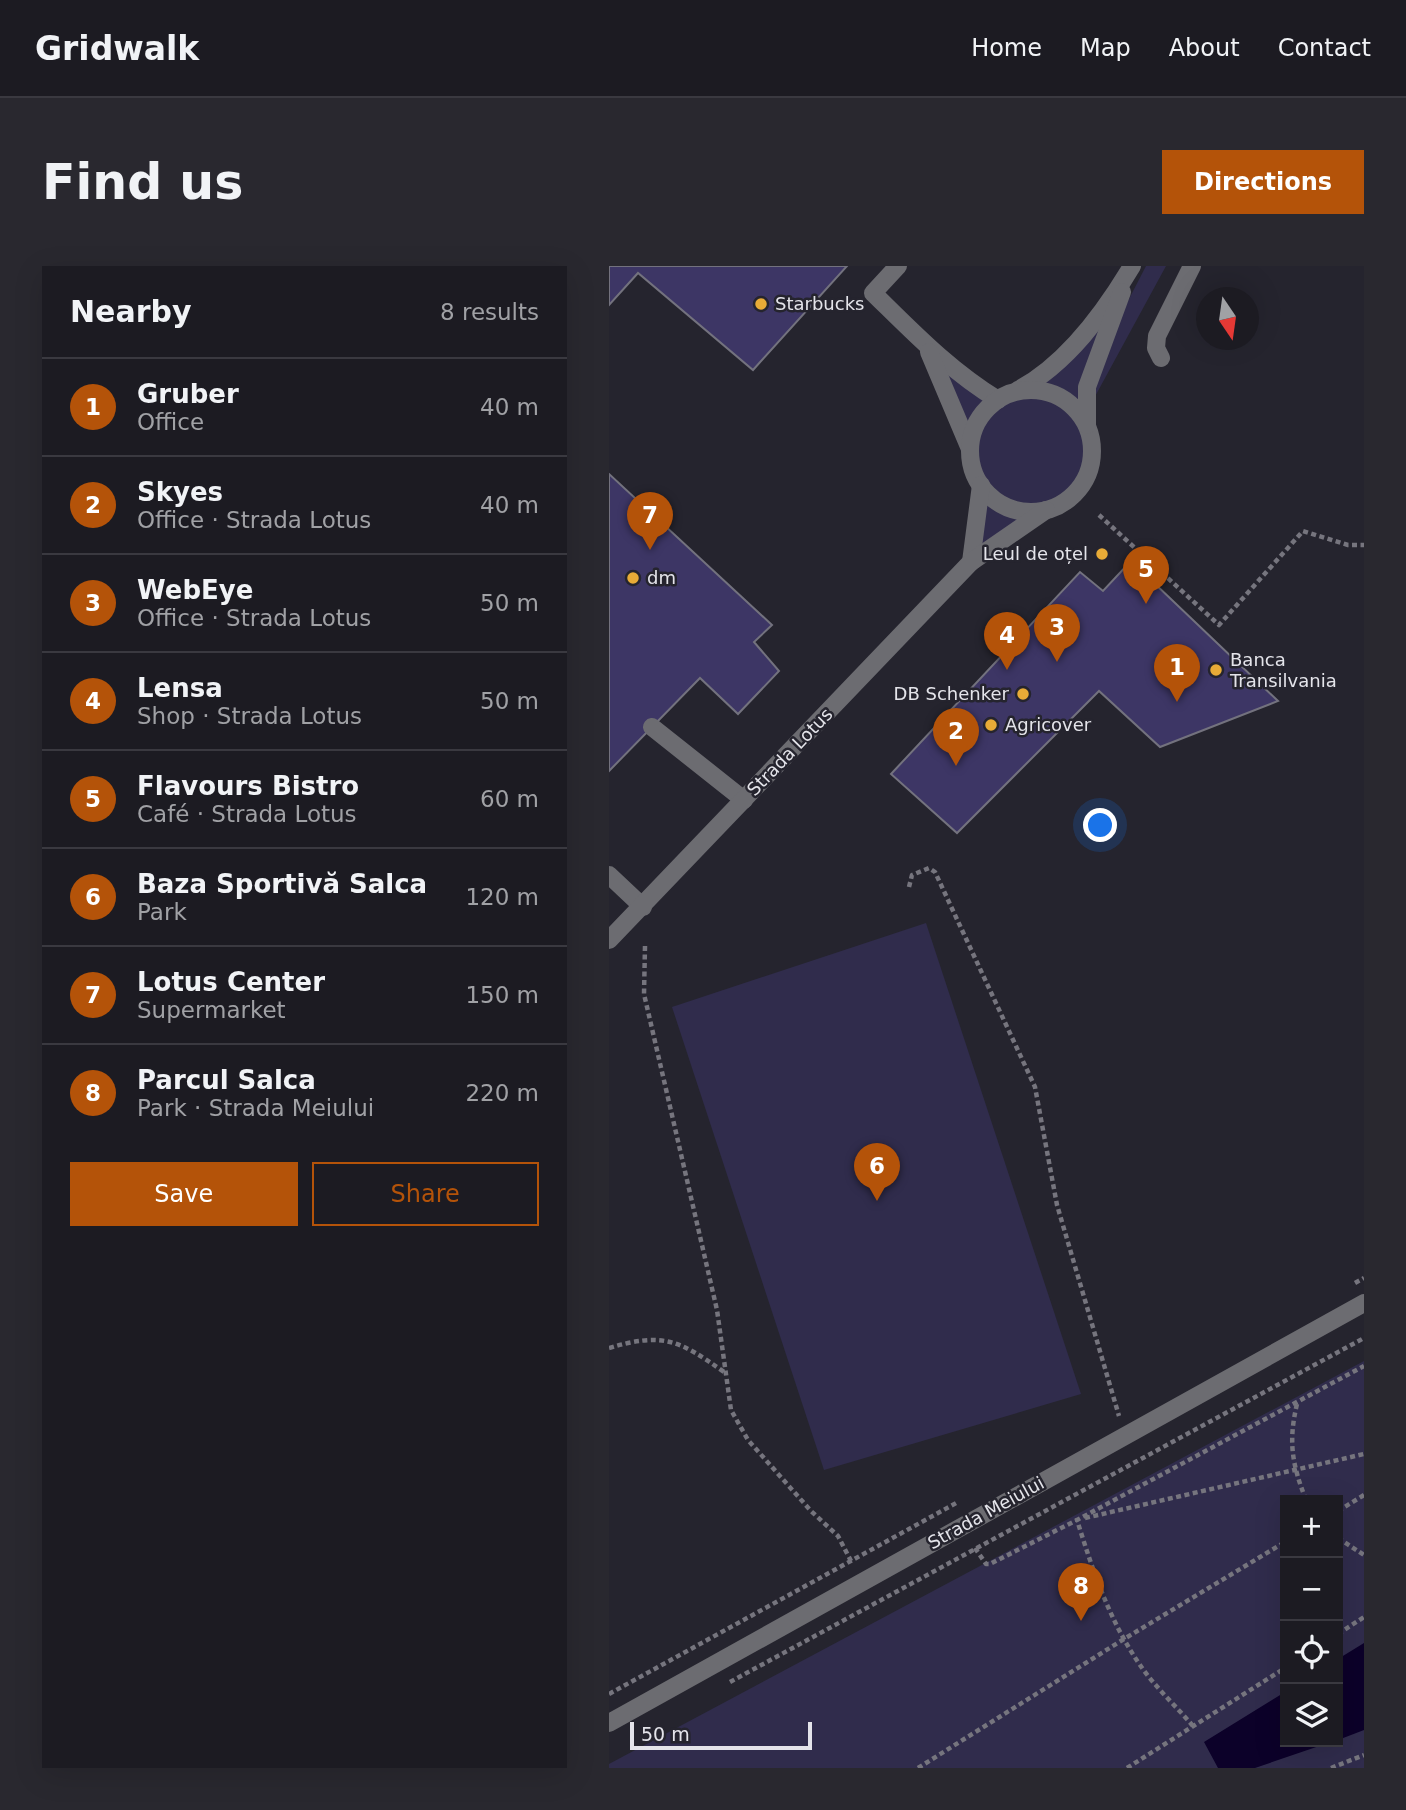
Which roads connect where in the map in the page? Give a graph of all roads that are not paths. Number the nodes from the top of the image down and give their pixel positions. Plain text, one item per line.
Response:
1 (898, 266) edge
2 (1192, 266) edge
3 (1130, 269) edge
4 (928, 349) junction
5 (1161, 358) dead end
6 (1015, 392) junction
7 (997, 400) junction
8 (1087, 425) junction
9 (970, 449) junction
10 (981, 485) junction
11 (1046, 510) junction
12 (971, 562) junction
13 (652, 727) dead end
14 (744, 800) junction
15 (609, 875) edge
16 (643, 906) junction
17 (609, 940) edge
18 (1364, 1303) edge
19 (609, 1723) edge

1 - 4 street
2 - 5 street
3 - 6 street, Strada Lotus
3 - 8 street, Strada Lotus
4 - 7 street
4 - 9 street
6 - 7 street, Strada Lotus
6 - 8 street, Strada Lotus
7 - 9 street, Strada Lotus
8 - 11 street, Strada Lotus
9 - 10 street
10 - 11 street
10 - 12 street
11 - 12 street, Strada Lotus
12 - 14 street, Strada Lotus
13 - 14 street
14 - 16 street, Strada Lotus
15 - 16 street
16 - 17 street, Strada Lotus
18 - 19 street, Strada Meiului

